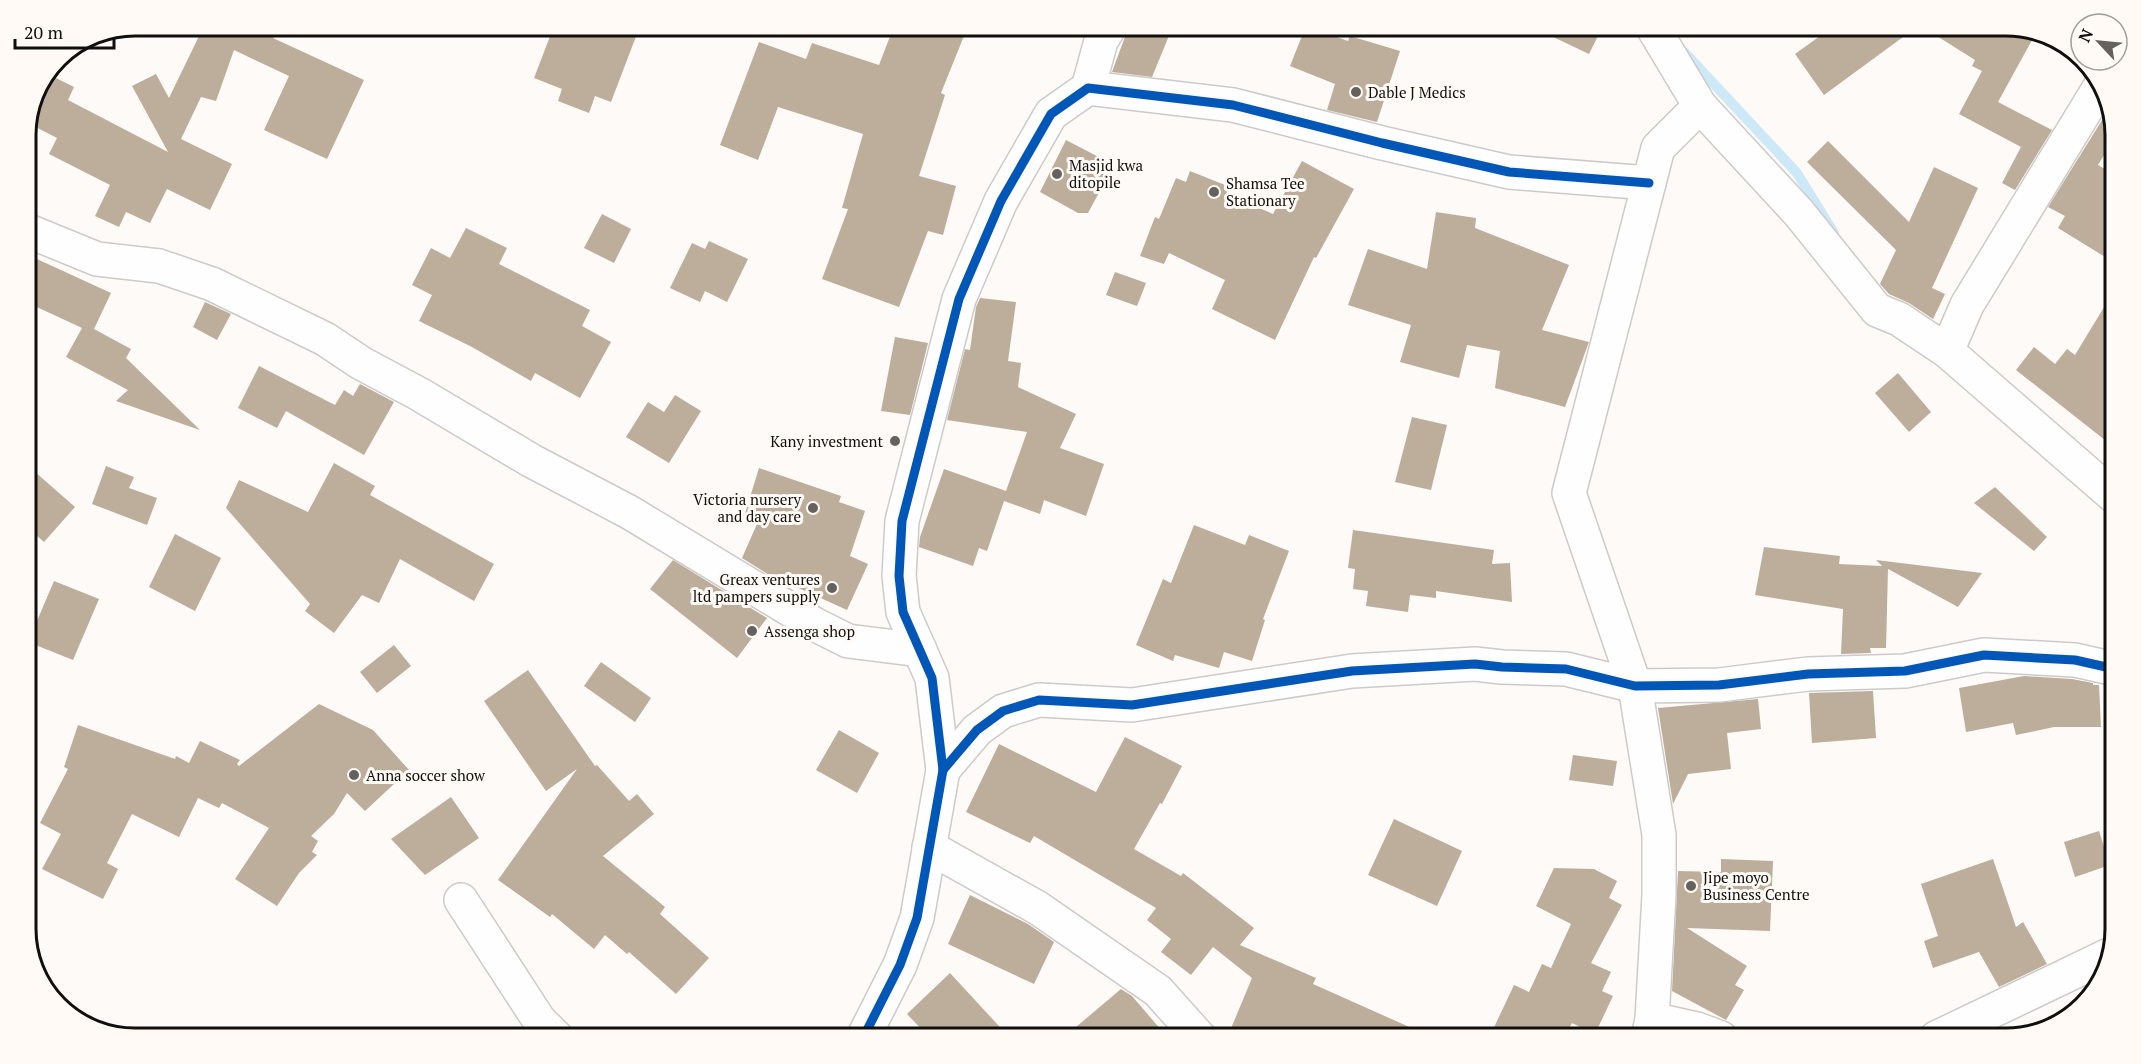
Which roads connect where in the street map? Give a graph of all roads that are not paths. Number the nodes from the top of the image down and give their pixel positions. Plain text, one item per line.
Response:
1 (1104, 36) edge
2 (1658, 36) edge
3 (1088, 88) junction
4 (2096, 93) edge
5 (1700, 106) junction
6 (1649, 183) junction
7 (36, 234) edge
8 (1947, 351) junction
9 (2105, 483) edge
10 (920, 650) junction
11 (2105, 667) edge
12 (1635, 686) junction
13 (942, 770) junction
14 (929, 847) junction
15 (461, 900) dead end
16 (2100, 959) edge
17 (547, 1028) edge
18 (876, 1028) edge
19 (1191, 1028) edge
20 (1650, 1028) edge
21 (1957, 1028) edge

1 - 3 street
2 - 5 street
3 - 6 street
3 - 10 street
4 - 8 street
5 - 6 street
5 - 8 street
6 - 12 street
7 - 10 street
8 - 9 street
10 - 13 street
11 - 12 street
12 - 13 street
12 - 20 street
13 - 14 street
14 - 18 street
14 - 19 street
15 - 17 street
16 - 21 street

